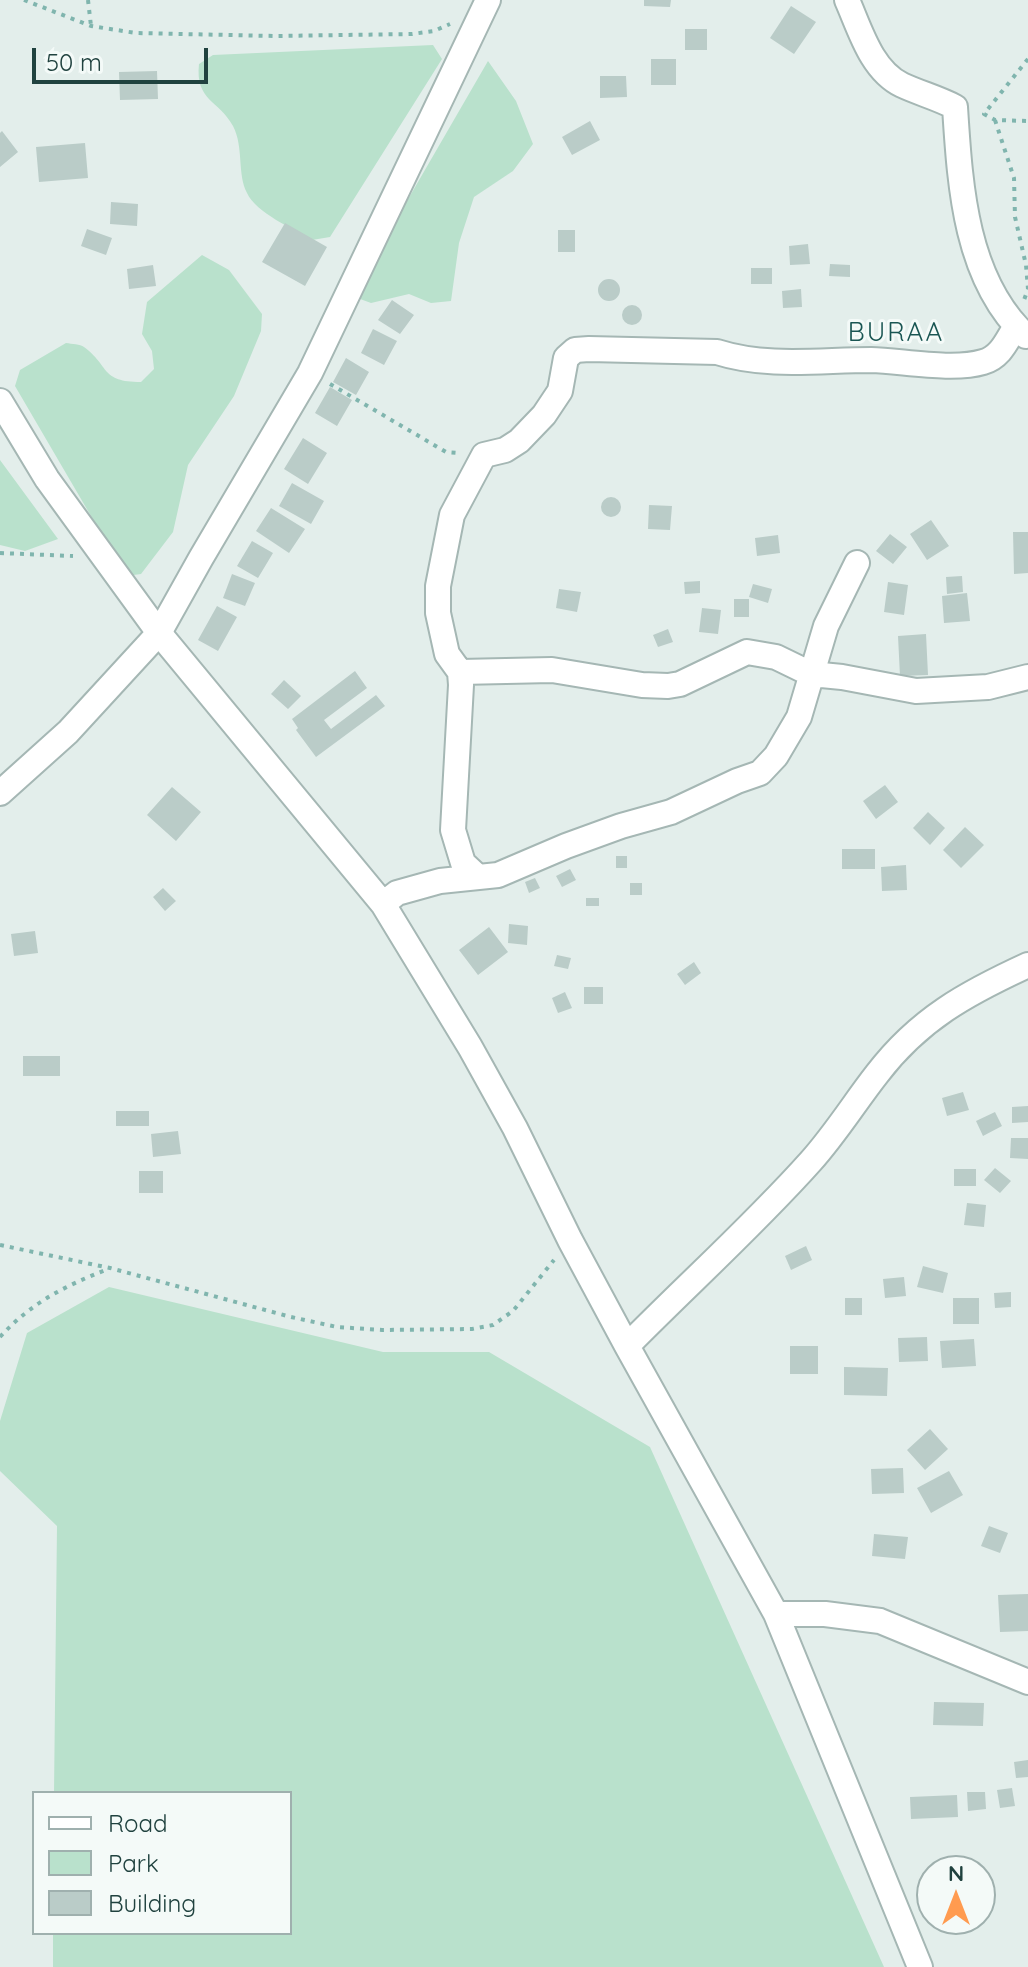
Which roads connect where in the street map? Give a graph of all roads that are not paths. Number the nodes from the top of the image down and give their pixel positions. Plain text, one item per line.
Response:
1 (488, 0) edge
2 (847, 0) edge
3 (1022, 332) edge
4 (0, 401) edge
5 (857, 563) dead end
6 (159, 633) junction
7 (460, 672) junction
8 (811, 674) junction
9 (1028, 677) edge
10 (0, 793) edge
11 (478, 877) junction
12 (383, 904) junction
13 (1028, 965) edge
14 (627, 1346) junction
15 (776, 1614) junction
16 (1028, 1682) edge
17 (920, 1967) edge

1 - 6 street
2 - 3 street
3 - 7 street
4 - 6 street
5 - 8 street
6 - 10 street
6 - 12 street
7 - 8 street
7 - 11 street
8 - 9 street
8 - 11 street
11 - 12 street
12 - 14 street
13 - 14 street
14 - 15 street
15 - 16 street
15 - 17 street

